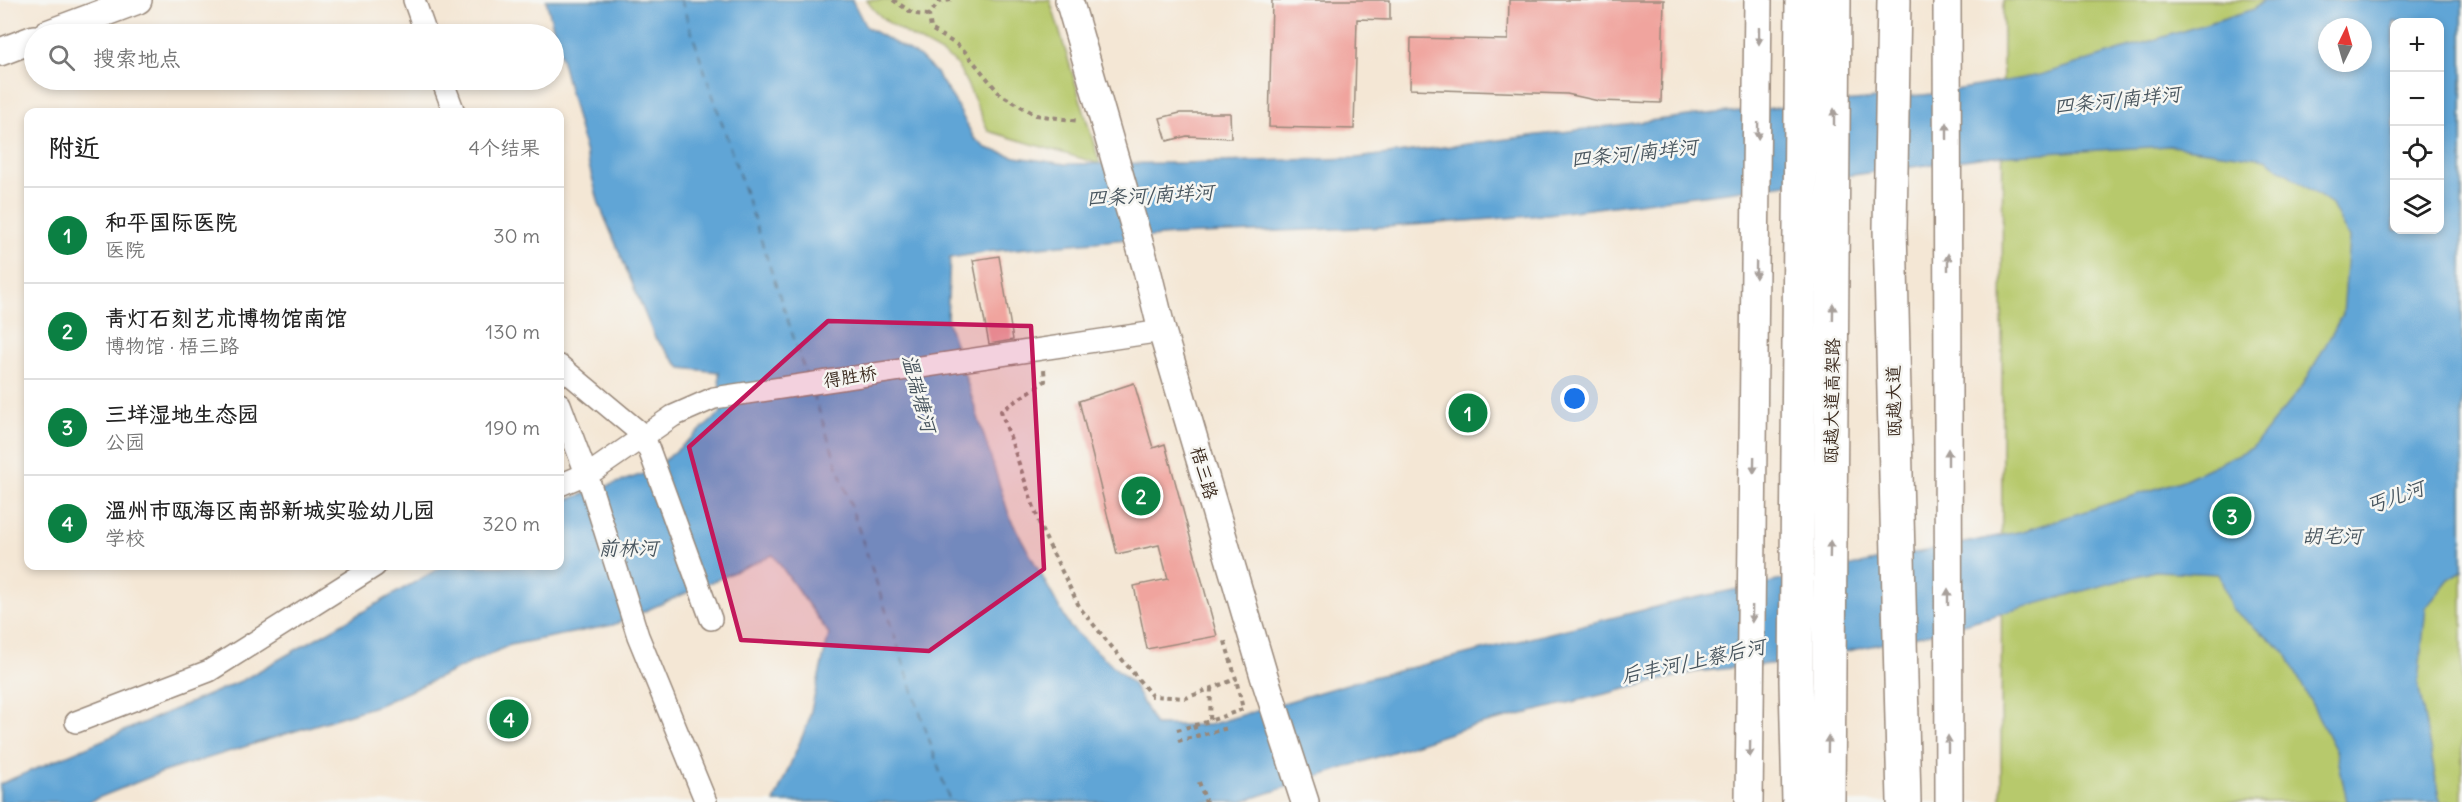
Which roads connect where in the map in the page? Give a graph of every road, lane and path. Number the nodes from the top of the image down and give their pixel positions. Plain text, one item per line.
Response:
1 (138, 0) edge
2 (414, 0) edge
3 (893, 0) edge
4 (951, 0) edge
5 (1069, 0) edge
6 (1758, 0) edge
7 (1791, 0) edge
8 (1802, 0) edge
9 (1834, 0) edge
10 (1894, 0) edge
11 (1907, 0) edge
12 (1947, 0) edge
13 (938, 1) edge
14 (929, 15) junction
15 (74, 24) edge
16 (422, 24) edge
17 (24, 43) edge
18 (0, 52) edge
19 (446, 90) edge
20 (452, 108) edge
21 (1109, 135) junction
22 (1902, 227) junction
23 (1162, 330) junction
24 (1041, 348) junction
25 (564, 369) edge
26 (564, 415) edge
27 (644, 436) junction
28 (587, 479) junction
29 (564, 484) edge
30 (369, 570) edge
31 (711, 619) dead end
32 (1223, 633) dead end
33 (1923, 663) junction
34 (1236, 679) junction
35 (1212, 688) junction
36 (1210, 721) junction
37 (76, 722) dead end
38 (1194, 725) junction
39 (1228, 728) dead end
40 (1178, 730) dead end
41 (1198, 737) junction
42 (1178, 741) dead end
43 (1199, 782) dead end
44 (706, 802) edge
45 (1206, 802) edge
46 (1305, 802) edge
47 (1749, 802) edge
48 (1785, 802) edge
49 (1799, 802) edge
50 (1828, 802) edge
51 (1904, 802) edge
52 (1922, 802) edge
53 (1948, 802) edge

1 - 15 street
2 - 16 street
3 - 14 path
4 - 13 path
5 - 21 street
6 -> 47 street
7 - 48 highway
8 - 49 highway
50 -> 9 highway, 瓯越大道高架路
10 - 22 highway, 瓯越大道
11 - 22 highway
33 -> 12 street
13 - 14 path
14 - 21 path
17 - 18 street
19 - 20 street
21 - 23 street, 梧三路
22 - 33 highway, 瓯越大道
23 - 24 street, 得胜桥
23 - 46 street, 梧三路
24 - 27 street, 得胜桥
24 - 35 path
25 - 27 street
26 - 28 street
27 - 28 street, 得胜桥
27 - 31 street
28 - 29 street, 得胜桥
28 - 44 street
30 - 37 street
32 - 34 path
33 - 51 highway, 瓯越大道
33 - 52 highway
53 -> 33 street
34 - 35 path
34 - 36 path
35 - 36 path
36 - 38 path
38 - 40 path
38 - 41 path
39 - 41 path
41 - 42 path
43 - 45 path

